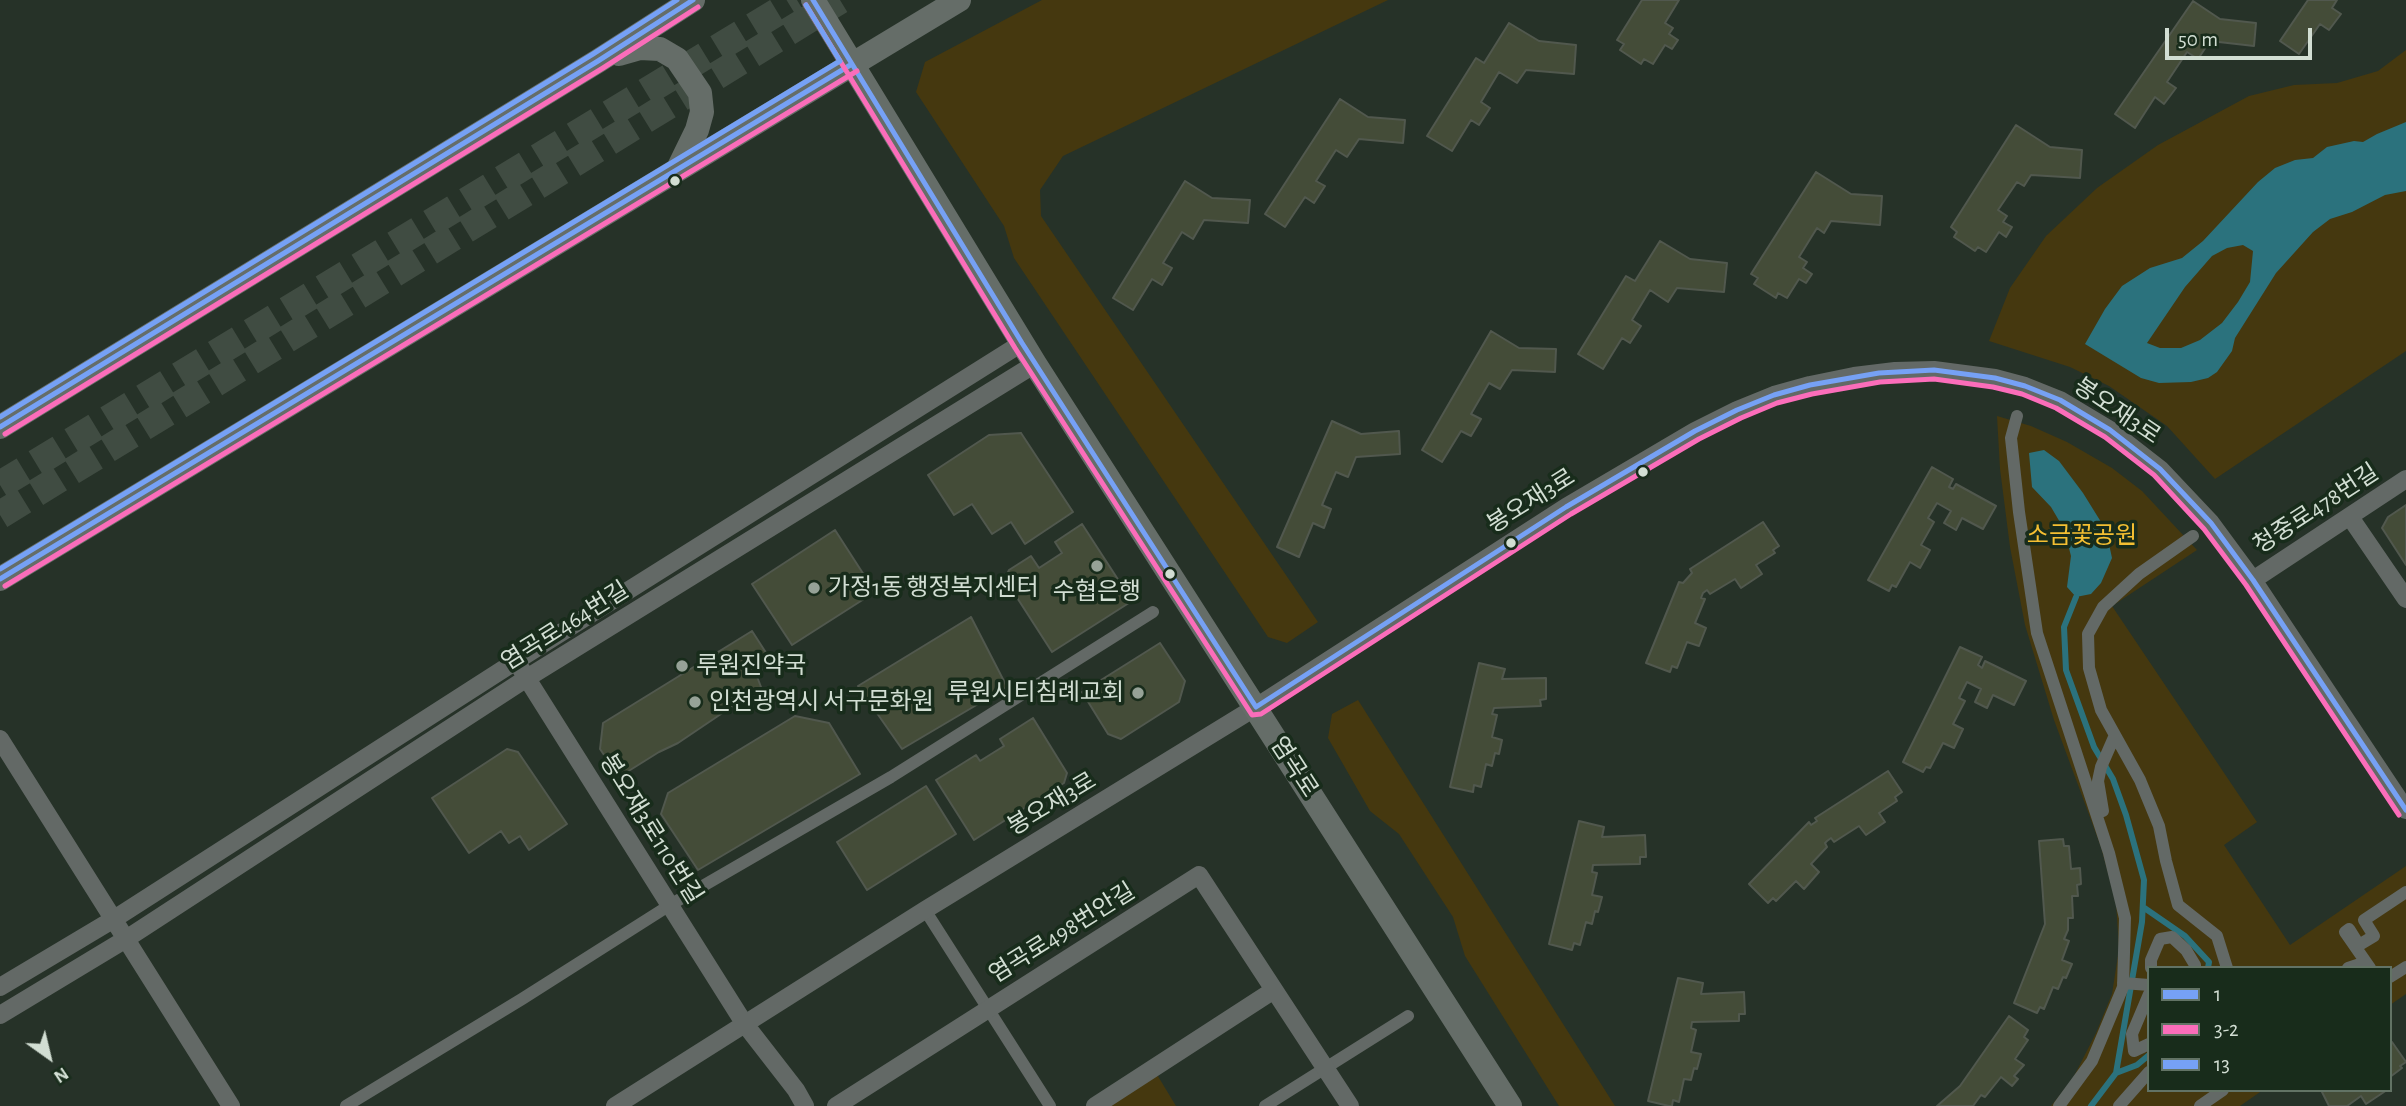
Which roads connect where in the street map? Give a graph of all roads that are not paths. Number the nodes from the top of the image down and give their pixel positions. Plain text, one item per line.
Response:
1 (692, 0) edge
2 (959, 0) edge
3 (814, 1) edge
4 (598, 61) junction
5 (852, 64) junction
6 (678, 169) junction
7 (1029, 353) junction
8 (982, 368) junction
9 (997, 387) junction
10 (2017, 416) dead end
11 (0, 427) edge
12 (2406, 479) edge
13 (2350, 517) junction
14 (2193, 536) dead end
15 (0, 579) edge
16 (2253, 580) junction
17 (2406, 599) edge
18 (1153, 612) dead end
19 (516, 661) junction
20 (527, 678) junction
21 (1256, 707) junction
22 (2115, 735) junction
23 (0, 739) edge
24 (2406, 810) edge
25 (2109, 853) junction
26 (2406, 892) edge
27 (670, 905) junction
28 (925, 910) junction
29 (114, 919) junction
30 (126, 939) junction
31 (2368, 965) edge
32 (2151, 966) edge
33 (2196, 966) edge
34 (2226, 966) edge
35 (2123, 983) junction
36 (2147, 985) edge
37 (0, 987) edge
38 (1273, 990) junction
39 (2147, 998) edge
40 (988, 1010) junction
41 (0, 1015) edge
42 (1408, 1016) dead end
43 (744, 1023) junction
44 (2147, 1045) edge
45 (1325, 1068) junction
46 (2147, 1074) edge
47 (2220, 1092) edge
48 (230, 1106) edge
49 (346, 1106) edge
50 (615, 1106) edge
51 (805, 1106) edge
52 (836, 1106) edge
53 (1050, 1106) edge
54 (1095, 1106) edge
55 (1265, 1106) edge
56 (1350, 1106) edge
57 (1510, 1106) edge
58 (2059, 1106) edge
59 (2119, 1106) edge
60 (2200, 1106) edge

1 - 4 main road
2 - 5 main road
3 - 5 main road, 염곡로
4 - 6 main road
4 - 11 main road
5 - 6 main road
5 - 7 main road, 염곡로
6 - 15 main road
7 - 8 street, 염곡로464번길
7 - 9 street, 염곡로464번길
7 - 21 main road, 염곡로
8 - 9 street
8 - 19 street, 염곡로464번길
9 - 20 street, 염곡로464번길
10 - 25 street
12 - 13 street, 청중로478번길
13 - 16 street, 청중로478번길
13 - 17 street
14 - 22 street
16 - 21 street, 봉오재3로
16 - 24 street, 봉오재3로
18 - 27 street
19 - 20 street, 봉오재3로110번길
19 - 29 street, 염곡로464번길
20 - 27 street, 봉오재3로110번길
20 - 30 street, 염곡로464번길
21 - 28 street, 봉오재3로
21 - 57 main road, 염곡로
22 - 25 street
22 - 34 street
23 - 29 street
25 - 35 street
26 - 31 street
27 - 43 street, 봉오재3로110번길
27 - 49 street
28 - 40 street
28 - 43 street, 봉오재3로
29 - 30 street
29 - 37 street, 염곡로464번길
30 - 41 street, 염곡로464번길
30 - 48 street
32 - 33 street
35 - 36 street
35 - 58 street
38 - 40 street, 염곡로498번안길
38 - 45 street, 염곡로498번안길
38 - 54 street
39 - 44 street
40 - 52 street, 염곡로498번안길
40 - 53 street
42 - 45 street
43 - 50 street, 봉오재3로
43 - 51 street, 봉오재3로110번길
45 - 55 street
45 - 56 street, 염곡로498번안길
46 - 59 street
47 - 60 street

